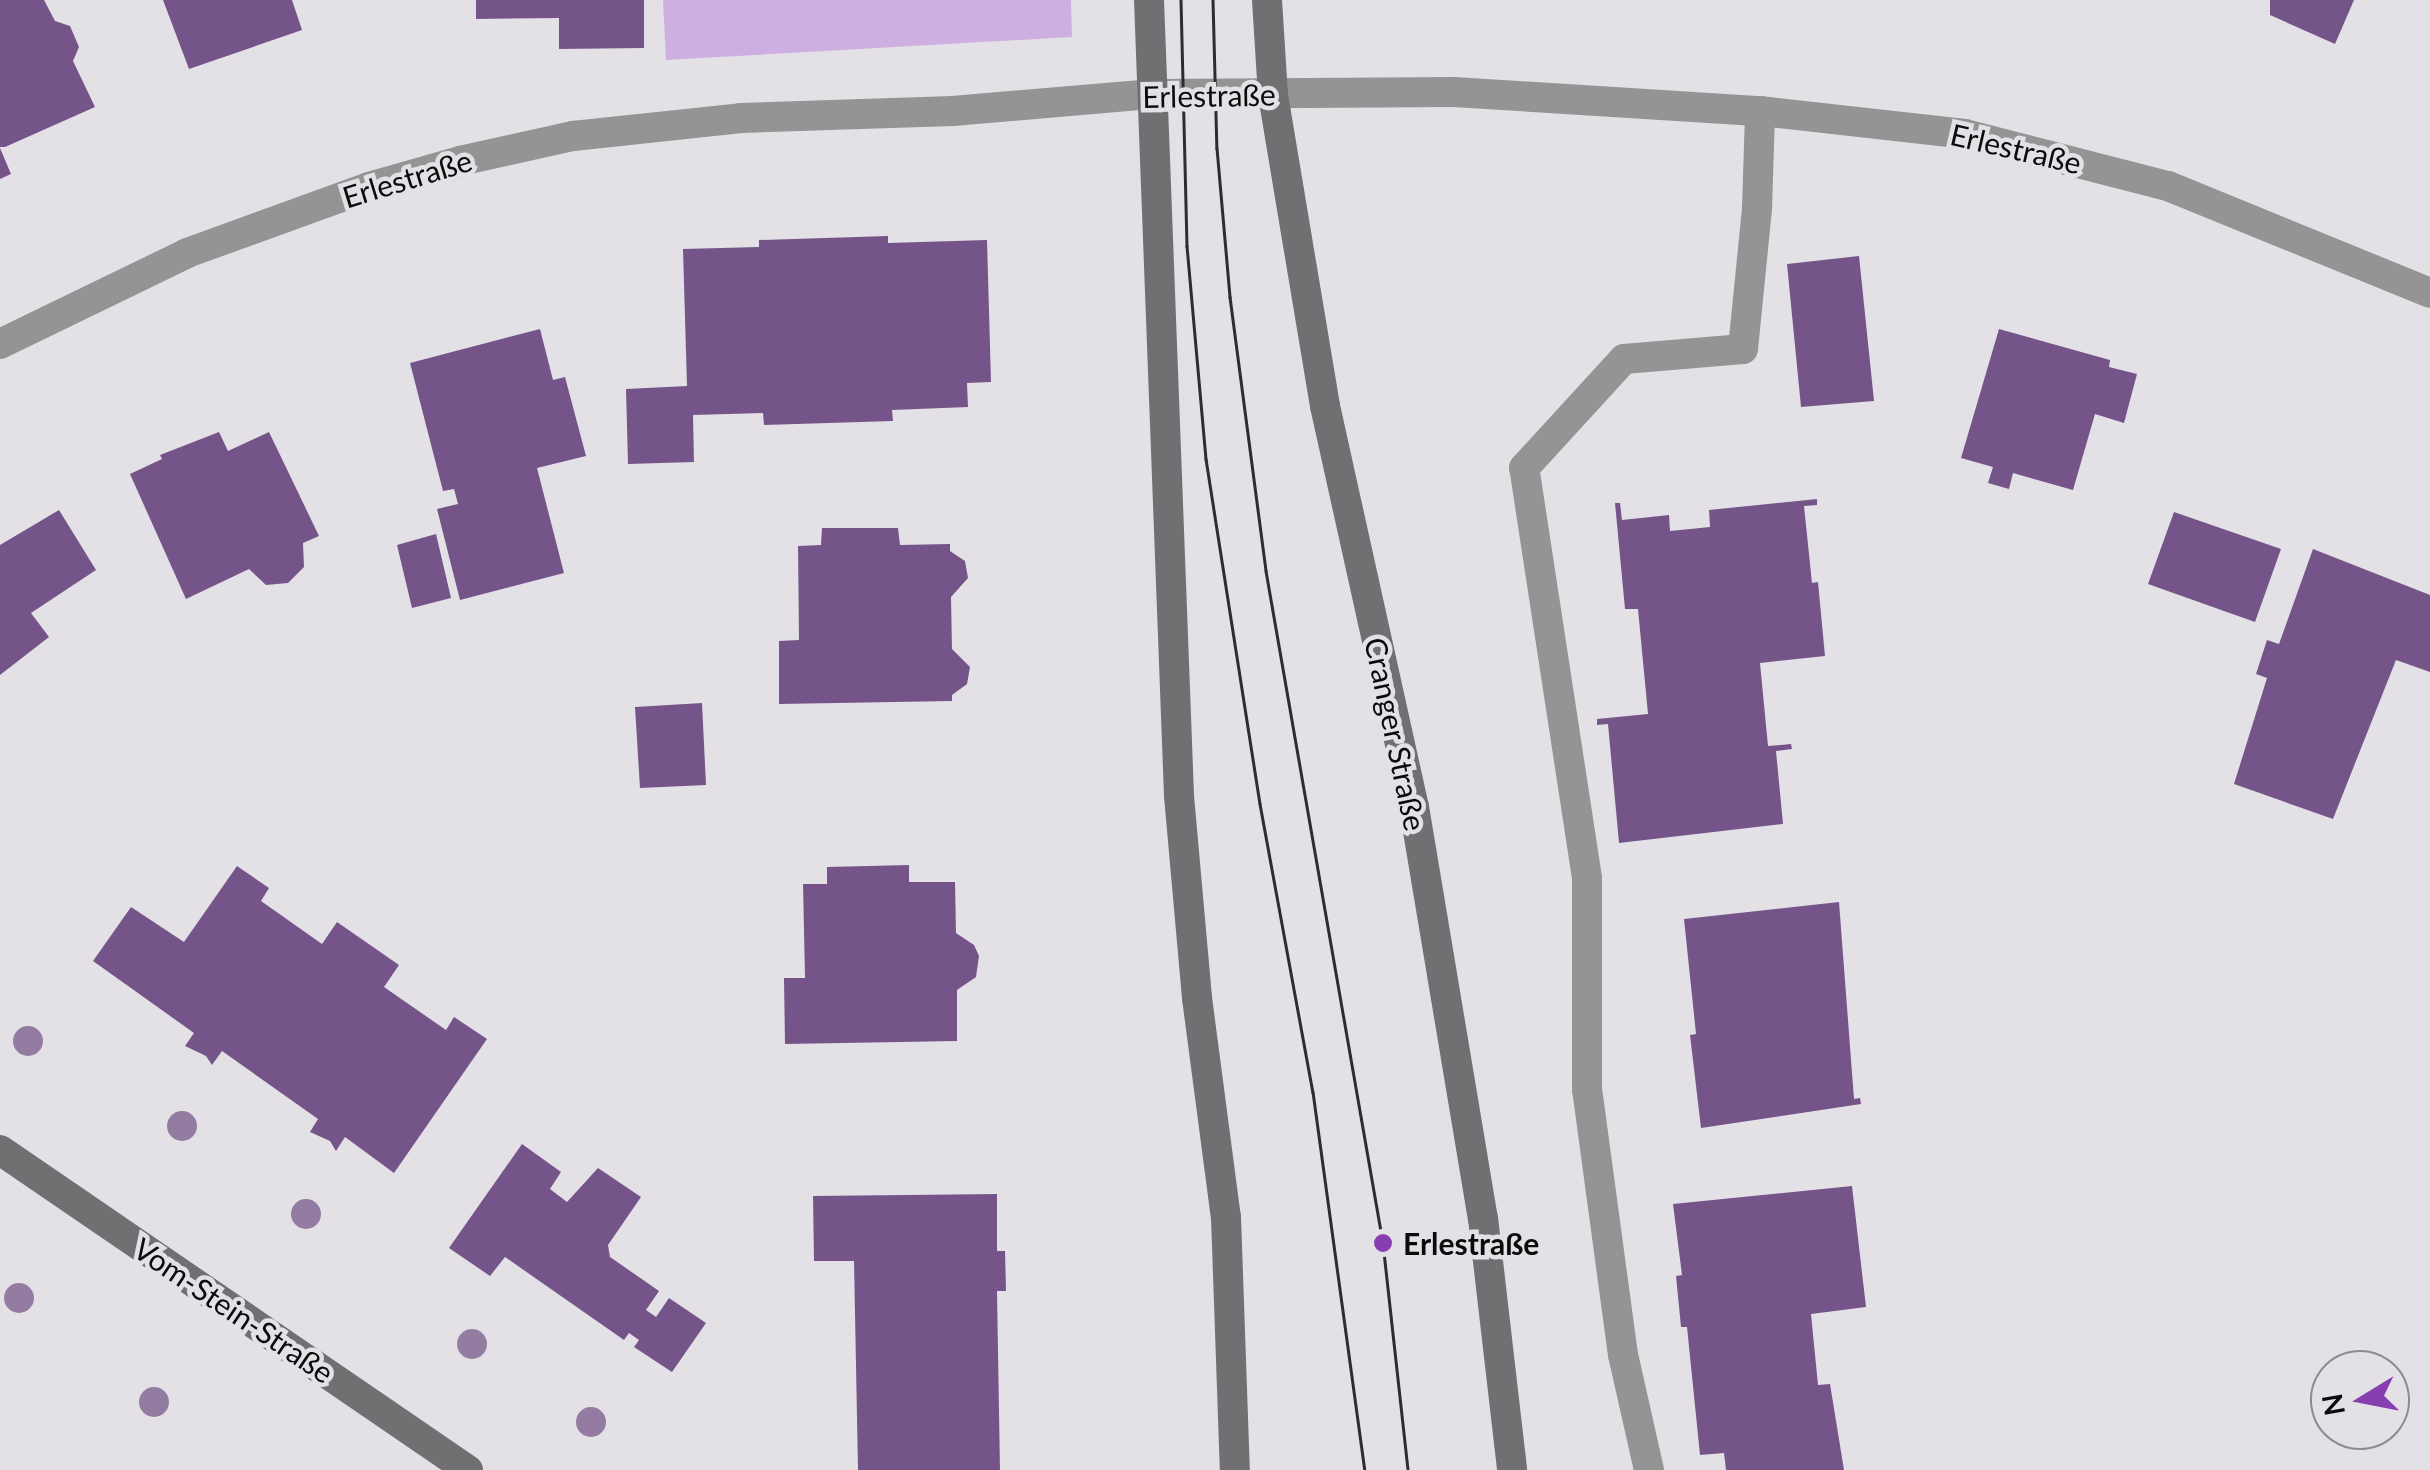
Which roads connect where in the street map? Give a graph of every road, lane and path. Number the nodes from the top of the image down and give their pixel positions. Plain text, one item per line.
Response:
1 (1149, 0) edge
2 (1266, 0) edge
3 (1153, 94) junction
4 (1273, 94) junction
5 (1760, 112) junction
6 (2430, 293) edge
7 (0, 344) edge
8 (0, 1150) edge
9 (468, 1470) edge
10 (1236, 1470) edge
11 (1512, 1470) edge
12 (1649, 1470) edge

1 - 3 main road
2 - 4 main road, Cranger Straße
3 - 4 street, Erlestraße
3 - 7 street, Erlestraße
3 - 10 main road
4 - 5 street, Erlestraße
4 - 11 main road, Cranger Straße
5 - 6 street, Erlestraße
5 - 12 street
8 - 9 main road, Vom-Stein-Straße

